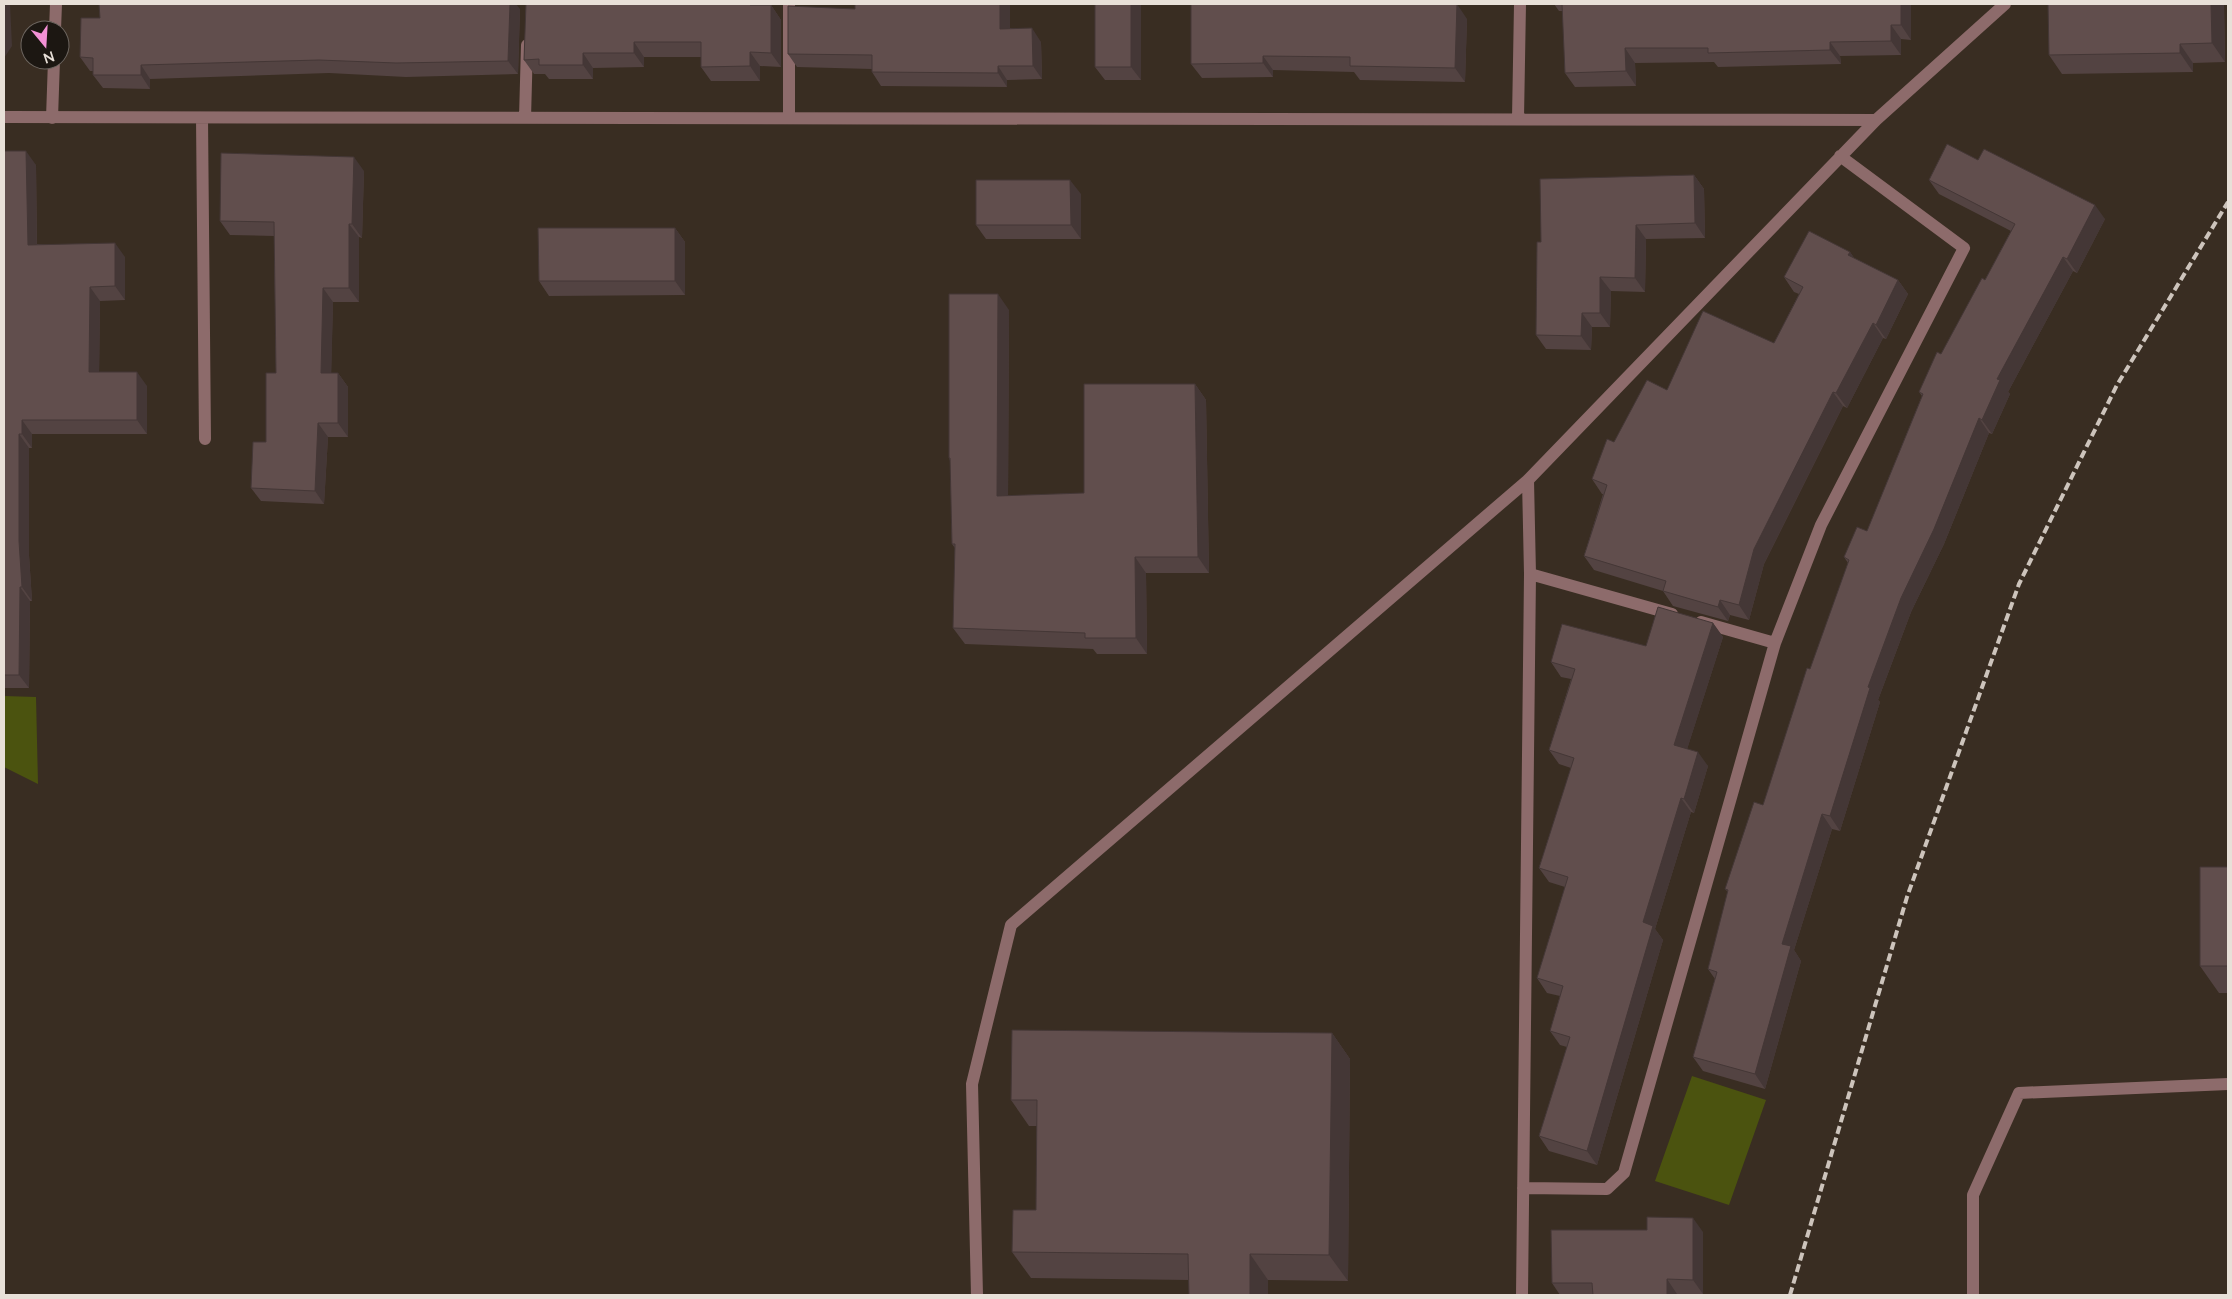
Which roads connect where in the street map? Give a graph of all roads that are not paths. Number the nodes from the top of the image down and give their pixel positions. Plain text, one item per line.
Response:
1 (56, 4) edge
2 (789, 4) edge
3 (1520, 4) edge
4 (2005, 4) edge
5 (55, 20) edge
6 (527, 32) edge
7 (54, 70) edge
8 (4, 117) edge
9 (52, 118) junction
10 (202, 118) junction
11 (525, 118) junction
12 (789, 118) junction
13 (1518, 118) junction
14 (1876, 120) junction
15 (1840, 156) junction
16 (205, 439) dead end
17 (1528, 480) junction
18 (1530, 574) junction
19 (1775, 643) junction
20 (2228, 1084) edge
21 (1523, 1188) junction
22 (977, 1295) edge
23 (1522, 1295) edge
24 (1973, 1295) edge

1 - 5 street
2 - 12 street
3 - 13 street
4 - 14 street
6 - 11 street
7 - 9 street
8 - 9 street
9 - 10 street
10 - 11 street
10 - 16 street
11 - 12 street
12 - 13 street
13 - 14 street
14 - 15 street
15 - 17 street
15 - 19 street
17 - 18 street
17 - 22 street
18 - 19 street
18 - 21 street
19 - 21 street
20 - 24 street
21 - 23 street

